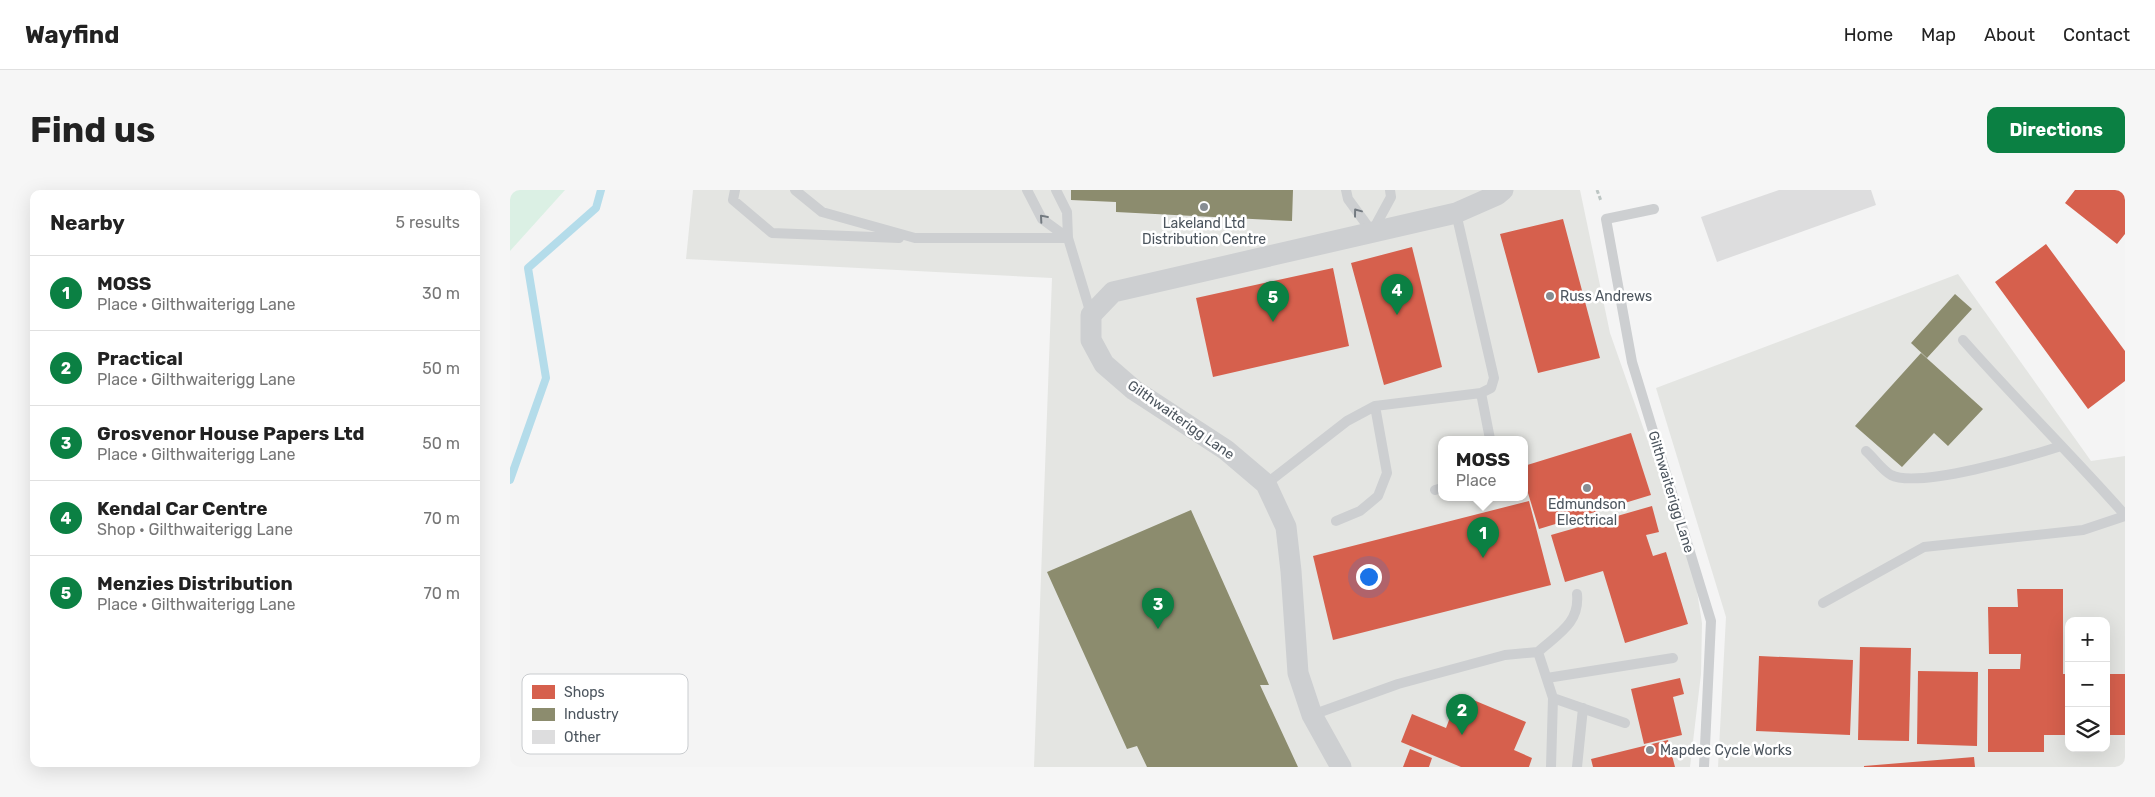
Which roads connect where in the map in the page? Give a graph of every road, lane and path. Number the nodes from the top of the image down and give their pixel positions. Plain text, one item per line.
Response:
1 (735, 190) edge
2 (795, 190) edge
3 (1027, 190) edge
4 (1056, 190) edge
5 (1346, 190) edge
6 (1390, 190) edge
7 (1503, 190) edge
8 (1654, 209) dead end
9 (1456, 212) junction
10 (1372, 232) junction
11 (915, 238) junction
12 (1068, 238) junction
13 (1091, 315) junction
14 (1963, 340) dead end
15 (1481, 393) junction
16 (1375, 406) junction
17 (1489, 436) edge
18 (2061, 446) junction
19 (1866, 451) dead end
20 (1266, 484) junction
21 (2125, 516) edge
22 (1336, 521) dead end
23 (1577, 594) dead end
24 (1823, 603) dead end
25 (1538, 652) junction
26 (1673, 658) dead end
27 (1547, 678) junction
28 (1553, 698) junction
29 (1583, 708) junction
30 (1312, 715) junction
31 (1625, 723) dead end
32 (1341, 767) edge
33 (1550, 767) edge
34 (1577, 767) edge
35 (1704, 767) edge

1 - 11 lane
2 - 11 lane
12 -> 3 lane
4 - 12 lane
10 -> 5 lane
6 - 10 lane
7 - 9 street
8 - 35 lane, Gilthwaiterigg Lane
9 - 10 street
9 - 15 lane
10 - 13 street
11 - 12 lane
12 - 13 lane
13 - 20 street, Gilthwaiterigg Lane
14 - 18 lane
15 - 16 lane
15 - 17 lane
16 - 20 lane
16 - 22 lane
18 - 19 lane
18 - 21 lane
20 - 30 street, Gilthwaiterigg Lane
21 - 24 lane
23 - 25 lane
25 - 27 lane
25 - 30 lane
26 - 27 lane
27 - 28 lane
28 - 29 lane
28 - 33 lane
29 - 31 lane
29 - 34 lane
30 - 32 street, Gilthwaiterigg Lane

